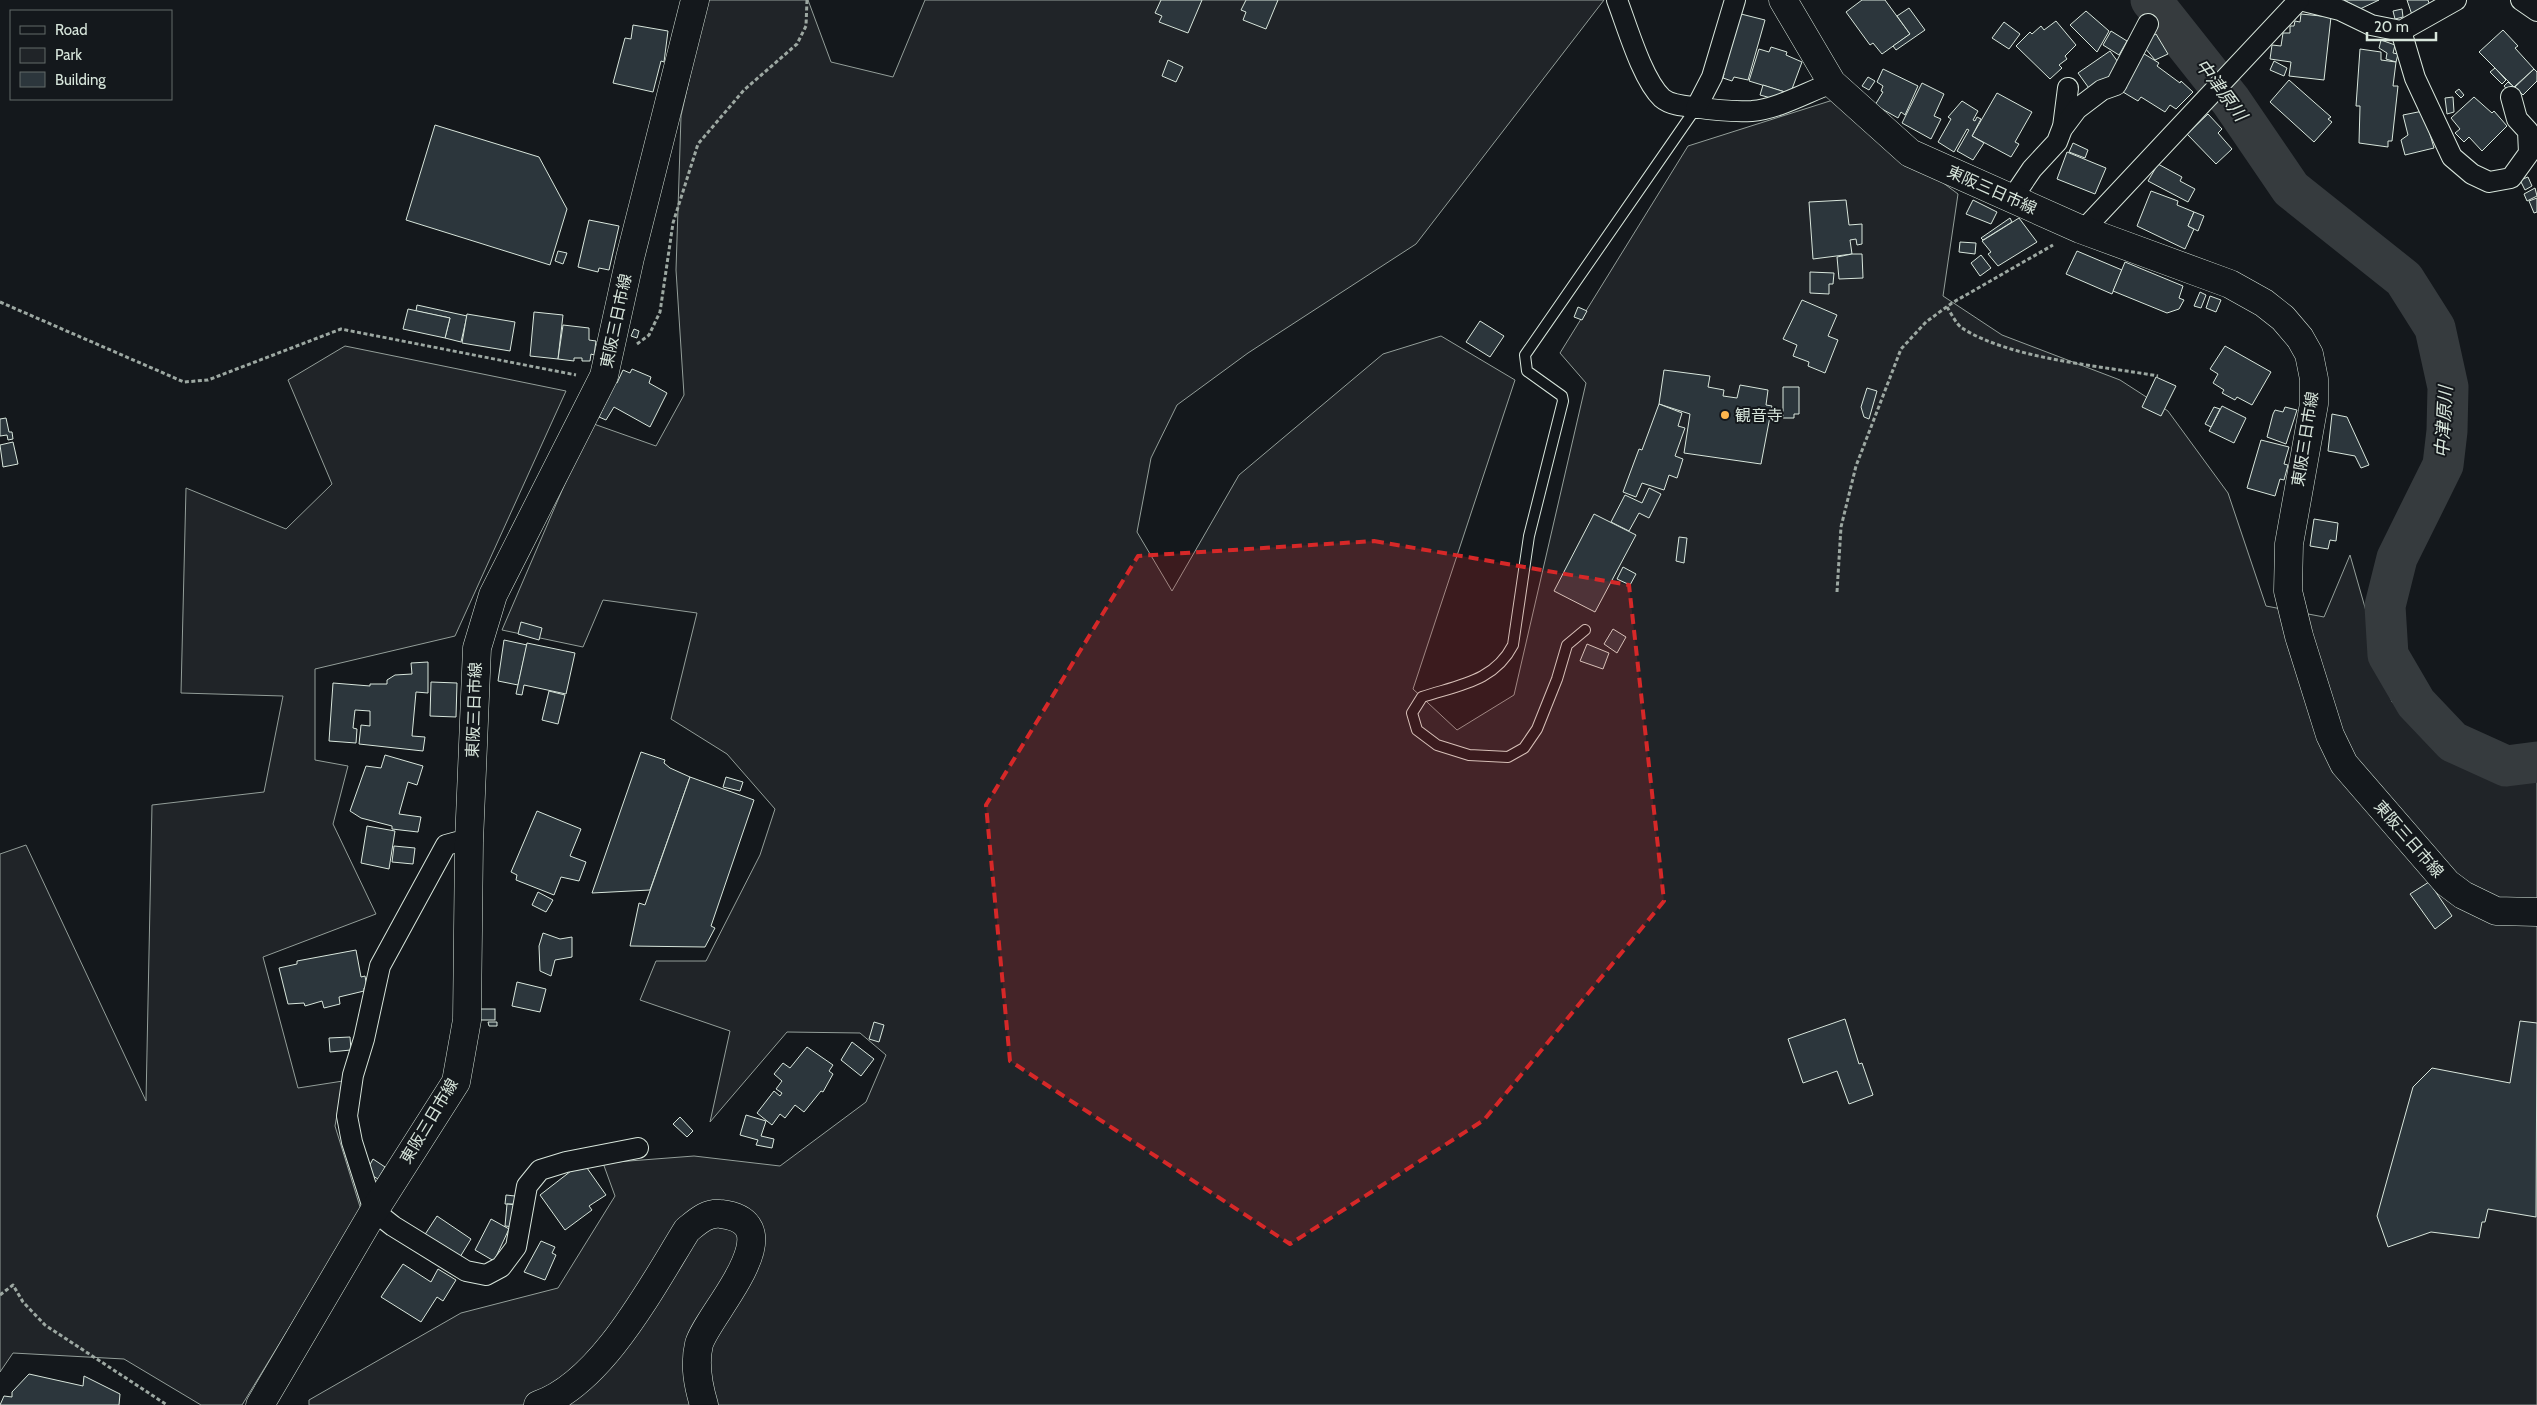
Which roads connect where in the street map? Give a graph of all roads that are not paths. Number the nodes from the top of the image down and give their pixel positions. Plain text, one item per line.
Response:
1 (695, 0) edge
2 (1617, 0) edge
3 (1735, 0) edge
4 (1783, 0) edge
5 (2300, 0) edge
6 (2456, 0) edge
7 (2521, 0) edge
8 (2537, 11) edge
9 (2148, 24) dead end
10 (2401, 31) junction
11 (1832, 83) junction
12 (2068, 88) dead end
13 (2511, 96) dead end
14 (1696, 108) junction
15 (2062, 129) junction
16 (2011, 200) junction
17 (2080, 229) junction
18 (1585, 630) dead end
19 (469, 842) junction
20 (2537, 912) edge
21 (638, 1148) dead end
22 (374, 1211) junction
23 (260, 1405) edge
24 (538, 1405) edge
25 (704, 1405) edge

1 - 19 main road, 東阪三日市線
2 - 14 street
3 - 14 street
4 - 11 main road, 東阪三日市線
5 - 10 street
5 - 17 street
6 - 10 street
7 - 8 street
9 - 15 street
10 - 13 street
11 - 14 street
11 - 16 main road, 東阪三日市線
12 - 15 street
14 - 18 lane
15 - 16 street
16 - 17 main road, 東阪三日市線
17 - 20 main road, 東阪三日市線
19 - 22 main road, 東阪三日市線
19 - 22 street
21 - 22 street
22 - 23 main road, 東阪三日市線
24 - 25 main road

